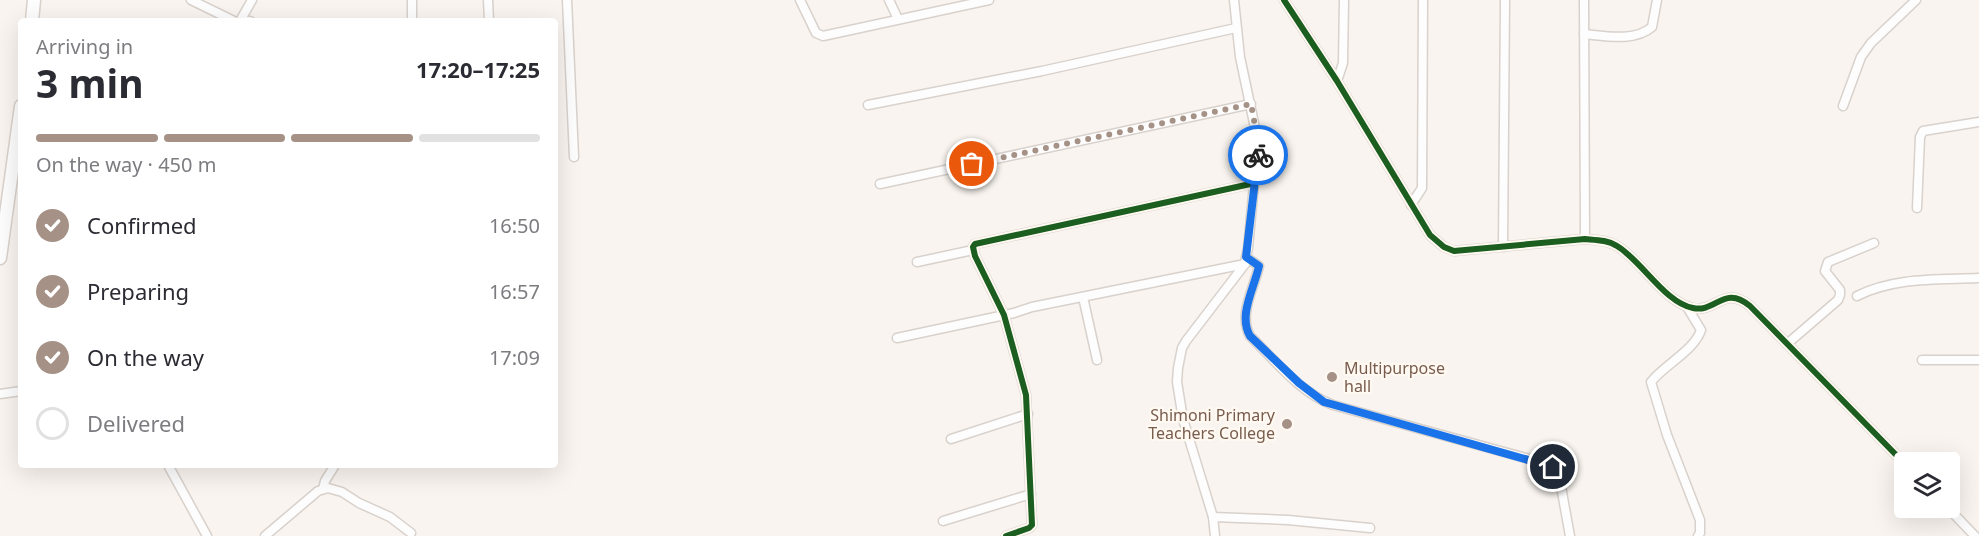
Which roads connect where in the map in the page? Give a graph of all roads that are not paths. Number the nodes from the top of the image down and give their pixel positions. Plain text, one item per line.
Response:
1 (34, 0) edge
2 (191, 0) edge
3 (252, 0) edge
4 (412, 0) edge
5 (488, 0) edge
6 (567, 0) edge
7 (800, 0) edge
8 (889, 0) edge
9 (989, 0) edge
10 (1234, 0) edge
11 (1284, 0) edge
12 (1344, 0) edge
13 (1423, 0) edge
14 (1505, 0) edge
15 (1584, 0) edge
16 (1656, 0) edge
17 (1916, 0) edge
18 (970, 2) edge
19 (32, 18) edge
20 (228, 18) edge
21 (243, 18) edge
22 (412, 18) edge
23 (489, 18) edge
24 (898, 19) junction
25 (1236, 28) junction
26 (1584, 33) junction
27 (1337, 81) junction
28 (1251, 104) junction
29 (868, 105) dead end
30 (1843, 106) dead end
31 (1979, 122) edge
32 (18, 153) edge
33 (574, 157) dead end
34 (1255, 183) junction
35 (880, 184) dead end
36 (1411, 205) junction
37 (1917, 207) dead end
38 (1586, 239) junction
39 (1874, 243) dead end
40 (1503, 247) junction
41 (973, 250) junction
42 (0, 252) edge
43 (1245, 261) junction
44 (917, 262) dead end
45 (1979, 279) edge
46 (1857, 296) dead end
47 (1083, 297) junction
48 (1687, 306) junction
49 (1004, 315) junction
50 (897, 338) dead end
51 (1787, 344) junction
52 (1097, 360) dead end
53 (1922, 360) dead end
54 (1979, 360) edge
55 (18, 391) edge
56 (0, 394) edge
57 (1028, 414) junction
58 (951, 439) dead end
59 (1894, 453) edge
60 (170, 468) edge
61 (333, 468) edge
62 (322, 489) junction
63 (1031, 494) junction
64 (1213, 517) junction
65 (1958, 518) edge
66 (943, 521) dead end
67 (1370, 528) dead end
68 (411, 533) dead end
69 (207, 536) edge
70 (265, 536) edge
71 (1006, 536) edge
72 (1215, 536) edge
73 (1569, 536) edge
74 (1698, 536) edge
75 (1975, 536) edge

1 - 19 main road
2 - 20 street
3 - 21 street
4 - 22 street
5 - 23 street
6 - 33 street
7 - 24 street
8 - 24 street
9 - 18 street
10 - 25 street
11 - 27 street
12 - 27 street
13 - 36 street
14 - 40 street
15 - 26 street
16 - 26 street
17 - 30 street
18 - 24 street
25 - 28 street
25 - 29 street
26 - 38 street
27 - 36 street
28 - 34 street
28 - 35 street
31 - 37 street
32 - 42 main road
34 - 41 street
34 - 43 street
36 - 40 street
38 - 40 street
38 - 48 street
39 - 51 street
41 - 44 street
41 - 49 street
43 - 47 street
43 - 64 street
43 - 73 street
45 - 46 street
47 - 49 street
47 - 52 street
48 - 51 street
48 - 74 street
49 - 50 street
49 - 57 street
51 - 59 street
53 - 54 street
55 - 56 street
57 - 58 street
57 - 63 street
60 - 69 street
61 - 62 street
62 - 68 street
62 - 70 street
63 - 66 street
63 - 71 street
64 - 67 street
64 - 72 street
65 - 75 street

